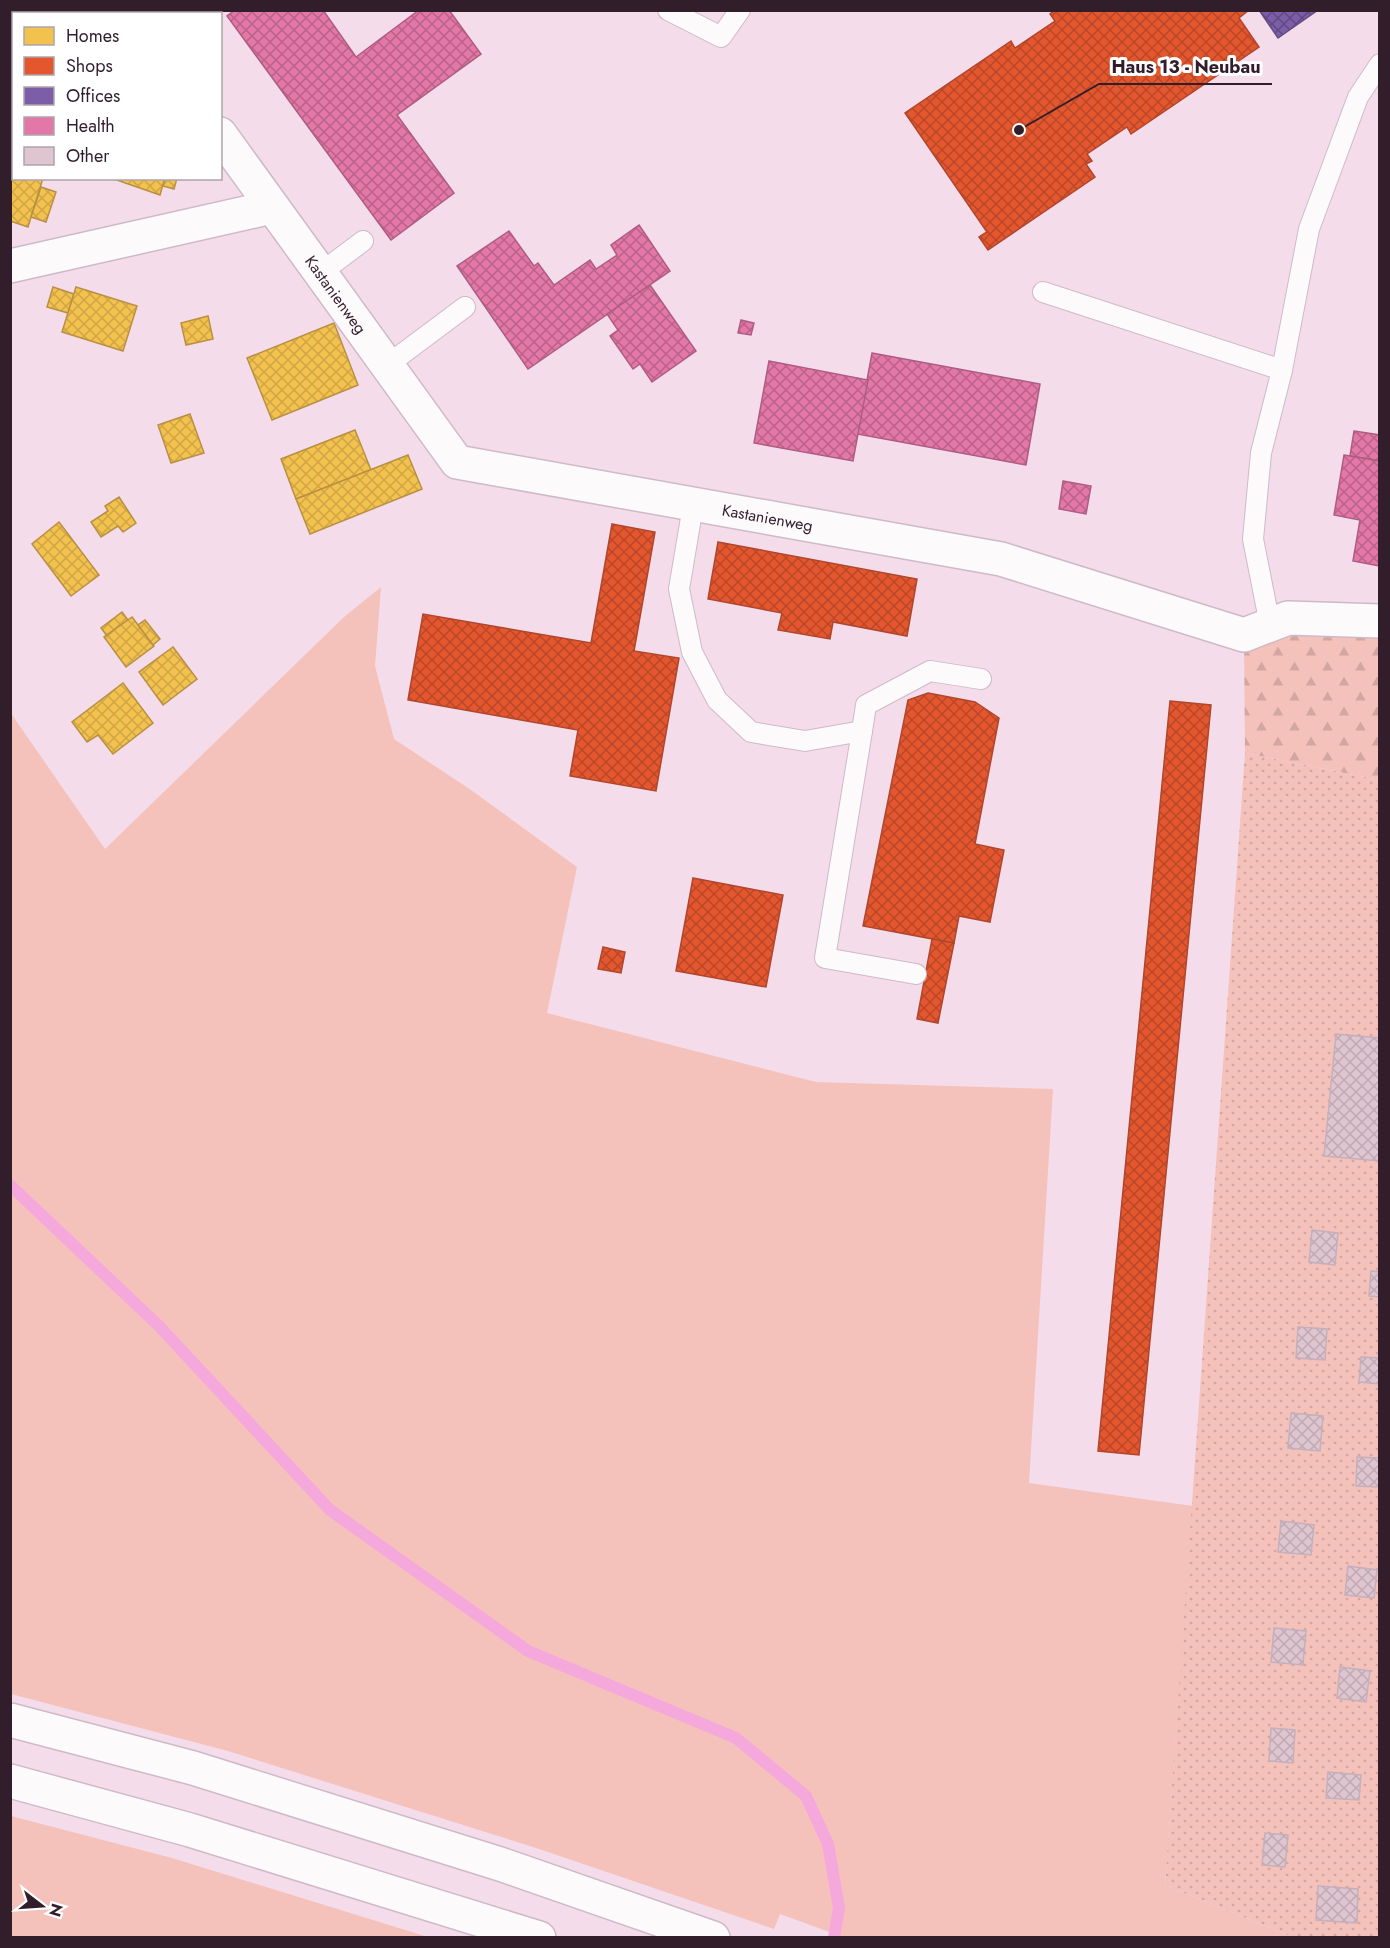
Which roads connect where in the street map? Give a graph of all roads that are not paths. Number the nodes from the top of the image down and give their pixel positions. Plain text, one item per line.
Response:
1 (668, 10) edge
2 (740, 10) edge
3 (1380, 64) edge
4 (222, 137) edge
5 (272, 207) junction
6 (363, 241) dead end
7 (10, 266) edge
8 (319, 274) junction
9 (1043, 292) dead end
10 (465, 307) dead end
11 (386, 366) junction
12 (1282, 369) junction
13 (693, 506) junction
14 (1380, 621) edge
15 (1270, 625) junction
16 (981, 680) dead end
17 (862, 731) junction
18 (916, 974) dead end
19 (10, 1720) edge
20 (10, 1781) edge
21 (539, 1938) edge
22 (713, 1938) edge

1 - 2 lane
3 - 12 lane
4 - 5 street, Kastanienweg
5 - 7 street
5 - 8 street, Kastanienweg
6 - 8 lane
8 - 11 street, Kastanienweg
9 - 12 lane
10 - 11 lane
11 - 13 street, Kastanienweg
12 - 15 lane
13 - 15 street, Kastanienweg
13 - 17 lane
14 - 15 street, Kastanienweg
16 - 17 lane
17 - 18 lane
19 - 22 street
20 - 21 street

